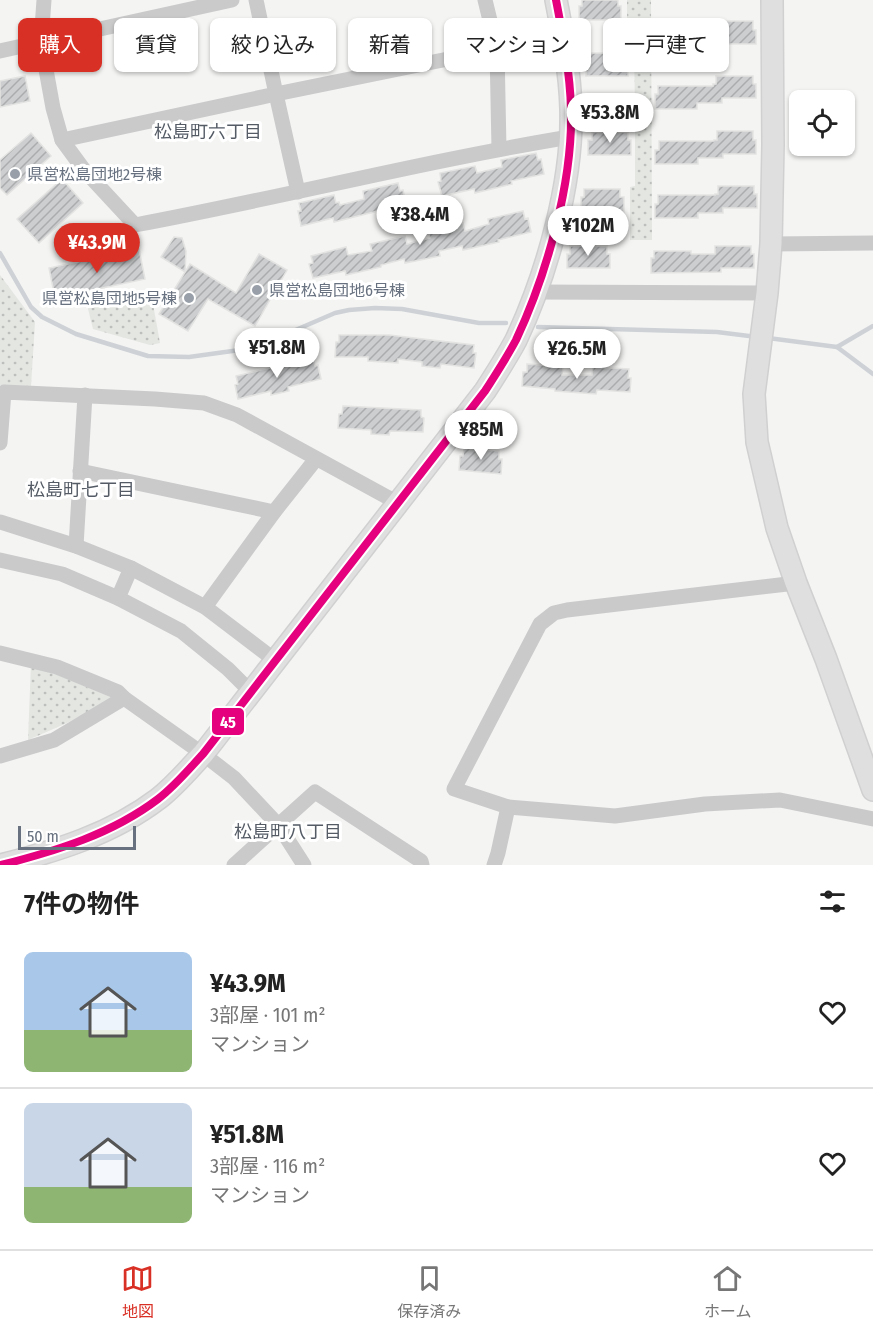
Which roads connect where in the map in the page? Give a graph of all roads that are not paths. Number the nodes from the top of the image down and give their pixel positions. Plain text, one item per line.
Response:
1 (44, 0) edge
2 (232, 0) edge
3 (256, 0) edge
4 (485, 0) edge
5 (556, 0) edge
6 (772, 0) edge
7 (43, 18) edge
8 (489, 18) edge
9 (102, 29) edge
10 (18, 47) edge
11 (0, 51) edge
12 (444, 60) edge
13 (46, 72) edge
14 (497, 72) edge
15 (276, 94) junction
16 (570, 137) junction
17 (62, 140) junction
18 (499, 149) junction
19 (298, 192) junction
20 (873, 243) edge
21 (771, 244) junction
22 (536, 292) junction
23 (768, 293) junction
24 (85, 395) junction
25 (0, 443) edge
26 (316, 459) junction
27 (80, 471) junction
28 (398, 503) junction
29 (274, 512) junction
30 (0, 522) edge
31 (76, 546) junction
32 (0, 560) edge
33 (130, 568) junction
34 (796, 583) junction
35 (118, 597) junction
36 (205, 608) junction
37 (0, 653) edge
38 (276, 661) junction
39 (251, 692) junction
40 (124, 698) junction
41 (203, 754) junction
42 (0, 756) edge
43 (873, 790) edge
44 (508, 807) junction
45 (873, 819) edge
46 (279, 826) junction
47 (43, 860) edge
48 (1, 865) edge
49 (234, 865) edge
50 (304, 865) edge
51 (422, 865) edge
52 (494, 865) edge

1 - 7 street
2 - 9 street
3 - 15 street
4 - 8 street
5 - 16 street
6 - 21 street
10 - 11 street
12 - 15 street
13 - 17 street
14 - 18 street
15 - 17 street
15 - 19 street
16 - 18 street
16 - 22 street
17 - 19 street
18 - 19 street
20 - 21 street
21 - 23 street
22 - 23 street
22 - 28 street
23 - 34 street
24 - 25 street
24 - 26 street
24 - 27 street
26 - 28 street
26 - 29 street
27 - 29 street
27 - 31 street
28 - 38 street
29 - 36 street
30 - 31 street
31 - 33 street
32 - 35 street
33 - 35 street
33 - 36 street
34 - 43 street
34 - 44 street
35 - 39 street
36 - 38 street
37 - 40 street
38 - 39 street
39 - 41 street
40 - 41 street
40 - 42 street
41 - 46 street
41 - 47 street
44 - 45 street
44 - 52 street
46 - 49 street
46 - 50 street
46 - 51 street
47 - 48 street

